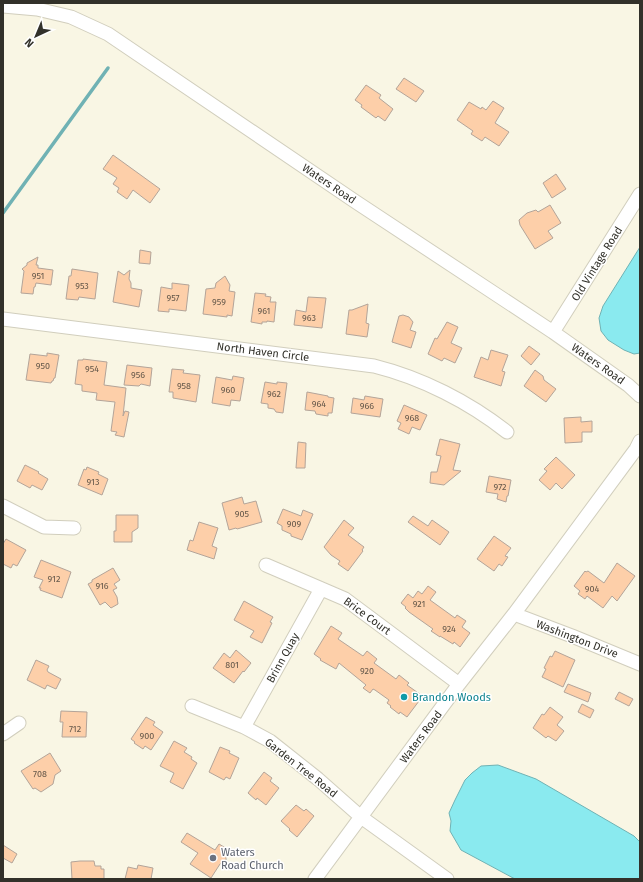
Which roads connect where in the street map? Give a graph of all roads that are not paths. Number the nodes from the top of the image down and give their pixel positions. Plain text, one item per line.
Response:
1 (3, 6) edge
2 (640, 194) edge
3 (3, 319) edge
4 (553, 332) junction
5 (640, 396) edge
6 (507, 432) dead end
7 (640, 441) edge
8 (3, 506) edge
9 (74, 528) dead end
10 (266, 564) dead end
11 (321, 589) junction
12 (514, 614) junction
13 (640, 664) edge
14 (459, 684) junction
15 (192, 706) dead end
16 (19, 723) dead end
17 (244, 727) junction
18 (3, 734) edge
19 (361, 817) junction
20 (315, 879) edge
21 (448, 879) edge

1 - 4 street, Waters Road
2 - 4 street, Old Vintage Road
3 - 6 street, North Haven Circle
4 - 5 street, Waters Road
7 - 12 street, Waters Road
8 - 9 street
10 - 11 street, Brice Court
11 - 14 street, Brice Court
11 - 17 street, Brinn Quay
12 - 13 street, Washington Drive
12 - 14 street, Waters Road
14 - 19 street, Waters Road
15 - 17 street, Garden Tree Road
16 - 18 street
17 - 19 street, Garden Tree Road
19 - 20 street, Waters Road
19 - 21 street, Garden Tree Road

